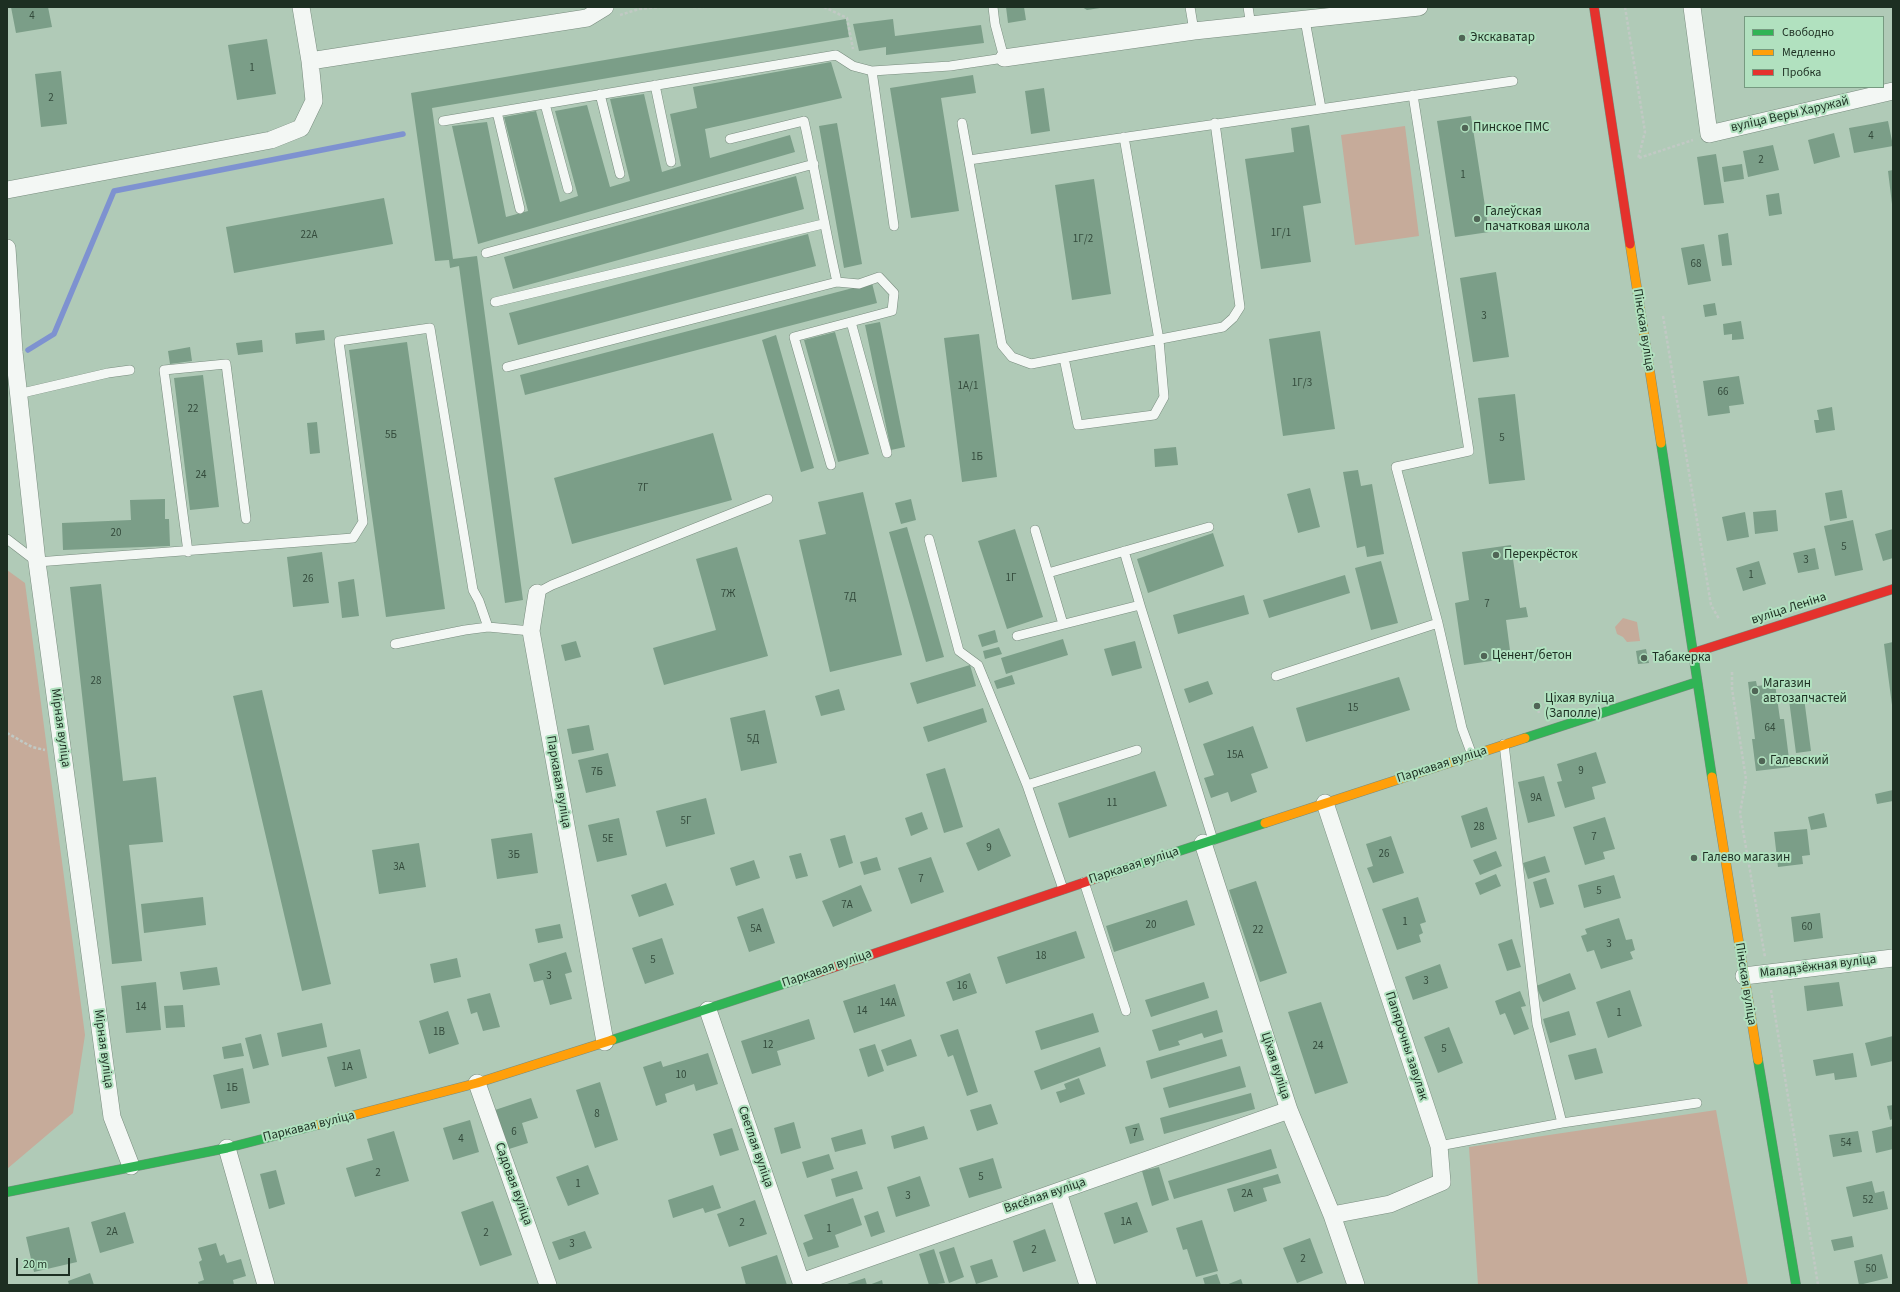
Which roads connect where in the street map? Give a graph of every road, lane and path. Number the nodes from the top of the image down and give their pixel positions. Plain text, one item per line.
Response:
1 (301, 7) edge
2 (660, 7) edge
3 (693, 7) edge
4 (704, 7) edge
5 (824, 7) edge
6 (993, 7) edge
7 (1190, 7) edge
8 (1248, 7) edge
9 (1419, 7) edge
10 (1594, 7) edge
11 (1625, 7) edge
12 (1692, 7) edge
13 (603, 8) edge
14 (1306, 20) junction
15 (1251, 26) junction
16 (1194, 31) junction
17 (1004, 58) junction
18 (310, 61) junction
19 (853, 66) junction
20 (872, 71) junction
21 (1513, 81) dead end
22 (655, 85) junction
23 (1893, 91) edge
24 (600, 94) junction
25 (1413, 95) junction
26 (545, 104) junction
27 (1321, 108) junction
28 (497, 112) junction
29 (443, 121) dead end
30 (962, 123) dead end
31 (1215, 123) junction
32 (1709, 134) junction
33 (1124, 137) junction
34 (730, 139) dead end
35 (1638, 158) junction
36 (969, 160) junction
37 (671, 162) dead end
38 (814, 164) junction
39 (1639, 165) dead end
40 (620, 174) dead end
41 (568, 189) dead end
42 (7, 190) edge
43 (520, 209) dead end
44 (823, 224) junction
45 (894, 226) dead end
46 (7, 248) edge
47 (486, 253) dead end
48 (837, 282) junction
49 (8, 285) edge
50 (495, 302) dead end
51 (1663, 313) dead end
52 (851, 322) junction
53 (1159, 340) junction
54 (1064, 358) junction
55 (507, 367) dead end
56 (130, 370) dead end
57 (18, 394) junction
58 (887, 453) dead end
59 (831, 465) dead end
60 (768, 499) dead end
61 (246, 520) dead end
62 (1209, 527) dead end
63 (1035, 530) dead end
64 (7, 539) edge
65 (929, 539) dead end
66 (1124, 551) junction
67 (188, 552) junction
68 (38, 562) junction
69 (1048, 573) junction
70 (1893, 589) edge
71 (538, 593) joint
72 (1140, 605) junction
73 (1719, 619) dead end
74 (1438, 623) junction
75 (1063, 624) junction
76 (488, 627) junction
77 (531, 631) junction
78 (1017, 636) dead end
79 (395, 644) dead end
80 (1693, 653) junction
81 (1276, 676) dead end
82 (1697, 682) junction
83 (7, 733) edge
84 (1504, 744) junction
85 (1137, 750) dead end
86 (63, 753) junction
87 (1472, 755) junction
88 (1027, 785) junction
89 (1325, 803) junction
90 (1208, 842) junction
91 (1084, 882) junction
92 (1063, 890) junction
93 (1893, 958) edge
94 (1744, 976) junction
95 (708, 1010) junction
96 (1126, 1011) dead end
97 (605, 1042) junction
98 (477, 1084) junction
99 (1697, 1103) dead end
100 (1289, 1110) junction
101 (1562, 1123) junction
102 (1439, 1146) junction
103 (227, 1148) junction
104 (131, 1166) junction
105 (7, 1192) edge
106 (1058, 1192) junction
107 (1332, 1215) junction
108 (801, 1284) edge
109 (266, 1285) edge
110 (548, 1285) edge
111 (1088, 1285) edge
112 (1356, 1285) edge
113 (1796, 1285) edge

1 - 18 street
2 - 13 path
3 - 4 path
5 - 19 path
6 - 17 lane
7 - 16 lane
8 - 15 lane
9 - 14 street
10 - 80 street, Пінская вуліца
11 - 35 path
12 - 32 street
13 - 18 street
14 - 15 street
14 - 27 lane
15 - 16 street
16 - 17 street
17 - 20 lane
18 - 42 street
19 - 20 lane
19 - 22 lane
20 - 45 lane
21 - 25 lane
22 - 24 lane
22 - 37 lane
23 - 32 street, вуліца Веры Харужай
24 - 26 lane
24 - 40 lane
25 - 27 lane
25 - 74 lane
26 - 28 lane
26 - 41 lane
27 - 31 lane
28 - 29 lane
28 - 43 lane
30 - 36 lane
31 - 33 lane
31 - 53 lane
32 - 35 path
33 - 36 lane
33 - 53 lane
34 - 38 lane
35 - 39 path
36 - 54 lane
38 - 44 lane
38 - 47 lane
44 - 48 lane
44 - 50 lane
46 - 49 street, Мірная вуліца
48 - 52 lane
48 - 55 lane
49 - 57 street, Мірная вуліца
51 - 73 path
52 - 58 lane
52 - 59 lane
53 - 54 lane
53 - 54 lane
56 - 57 lane
57 - 68 street, Мірная вуліца
60 - 71 lane
61 - 67 lane
62 - 66 lane
63 - 69 lane
64 - 68 lane
65 - 88 lane
66 - 69 lane
66 - 72 lane
67 - 68 lane
67 - 76 lane
68 - 86 street, Мірная вуліца
69 - 75 lane
70 - 80 street, вуліца Леніна
71 - 77 street, Паркавая вуліца
72 - 75 lane
72 - 90 lane
74 - 81 lane
74 - 87 lane
75 - 78 lane
76 - 77 lane
76 - 79 lane
77 - 97 street, Паркавая вуліца
80 - 82 street, Пінская вуліца
82 - 84 street, Паркавая вуліца
82 - 94 street, Пінская вуліца
83 - 86 path
84 - 87 street, Паркавая вуліца
84 - 101 lane
85 - 88 lane
86 - 104 street, Мірная вуліца
87 - 89 street, Паркавая вуліца
88 - 92 lane
89 - 90 street, Паркавая вуліца
89 - 102 street, Папярочны завулак
90 - 91 street, Паркавая вуліца
90 - 100 street, Ціхая вуліца
91 - 92 street, Паркавая вуліца
91 - 96 lane
92 - 95 street, Паркавая вуліца
93 - 94 street, Маладзёжная вуліца
94 - 113 street, Пінская вуліца
95 - 97 street, Паркавая вуліца
95 - 108 street, Светлая вуліца
97 - 98 street, Паркавая вуліца
98 - 103 street, Паркавая вуліца
98 - 110 street, Садовая вуліца
99 - 101 lane
100 - 106 street, Вясёлая вуліца
100 - 107 street, Ціхая вуліца
101 - 102 lane
102 - 107 street, Папярочны завулак
103 - 104 street, Паркавая вуліца
103 - 109 street
104 - 105 street, Паркавая вуліца
106 - 108 street, Вясёлая вуліца
106 - 111 street
107 - 112 street, Ціхая вуліца

